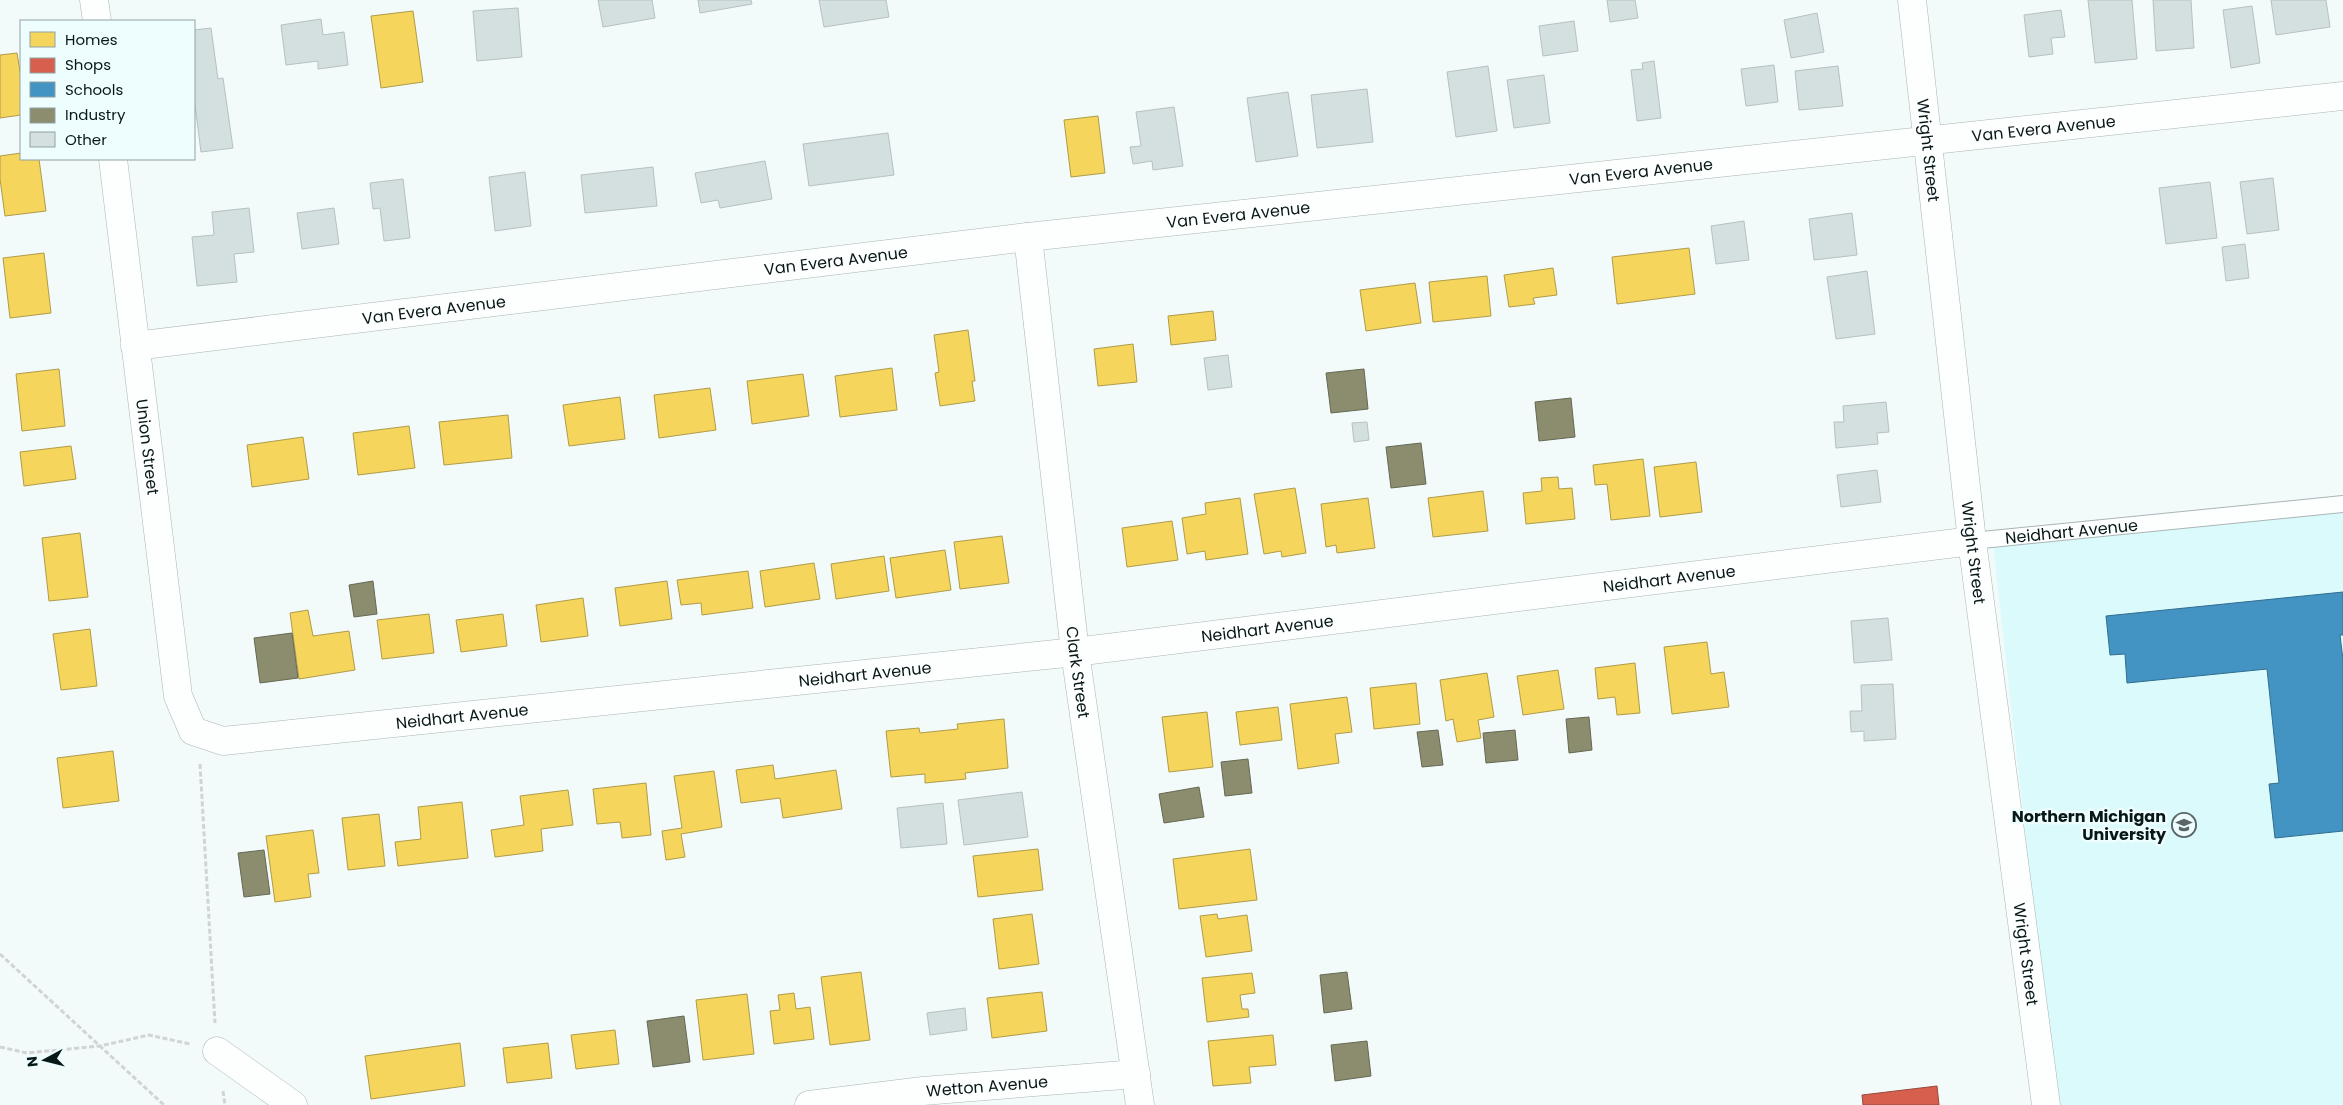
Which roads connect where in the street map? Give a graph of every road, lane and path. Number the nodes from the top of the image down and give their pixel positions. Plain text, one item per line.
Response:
1 (94, 0) edge
2 (1912, 0) edge
3 (97, 20) edge
4 (2343, 96) edge
5 (1928, 140) junction
6 (113, 160) edge
7 (1028, 237) junction
8 (135, 346) junction
9 (2343, 504) edge
10 (1972, 541) junction
11 (1076, 652) junction
12 (193, 731) junction
13 (0, 954) edge
14 (100, 1046) junction
15 (0, 1047) edge
16 (217, 1051) junction
17 (1136, 1074) junction
18 (164, 1105) edge
19 (293, 1105) edge
20 (809, 1105) edge
21 (1140, 1105) edge
22 (2046, 1105) edge

1 - 3 street
2 - 5 street, Wright Street
4 - 5 street, Van Evera Avenue
5 - 7 street, Van Evera Avenue
5 - 10 street, Wright Street
6 - 8 street, Union Street
7 - 8 street, Van Evera Avenue
7 - 11 street, Clark Street
8 - 12 street, Union Street
9 - 10 lane, Neidhart Avenue
10 - 11 street, Neidhart Avenue
10 - 22 street, Wright Street
11 - 12 street, Neidhart Avenue
11 - 17 street, Clark Street
12 - 16 path
13 - 14 path
14 - 15 path
14 - 16 path
14 - 18 path
16 - 19 street
17 - 20 street, Wetton Avenue
17 - 21 street, Clark Street

